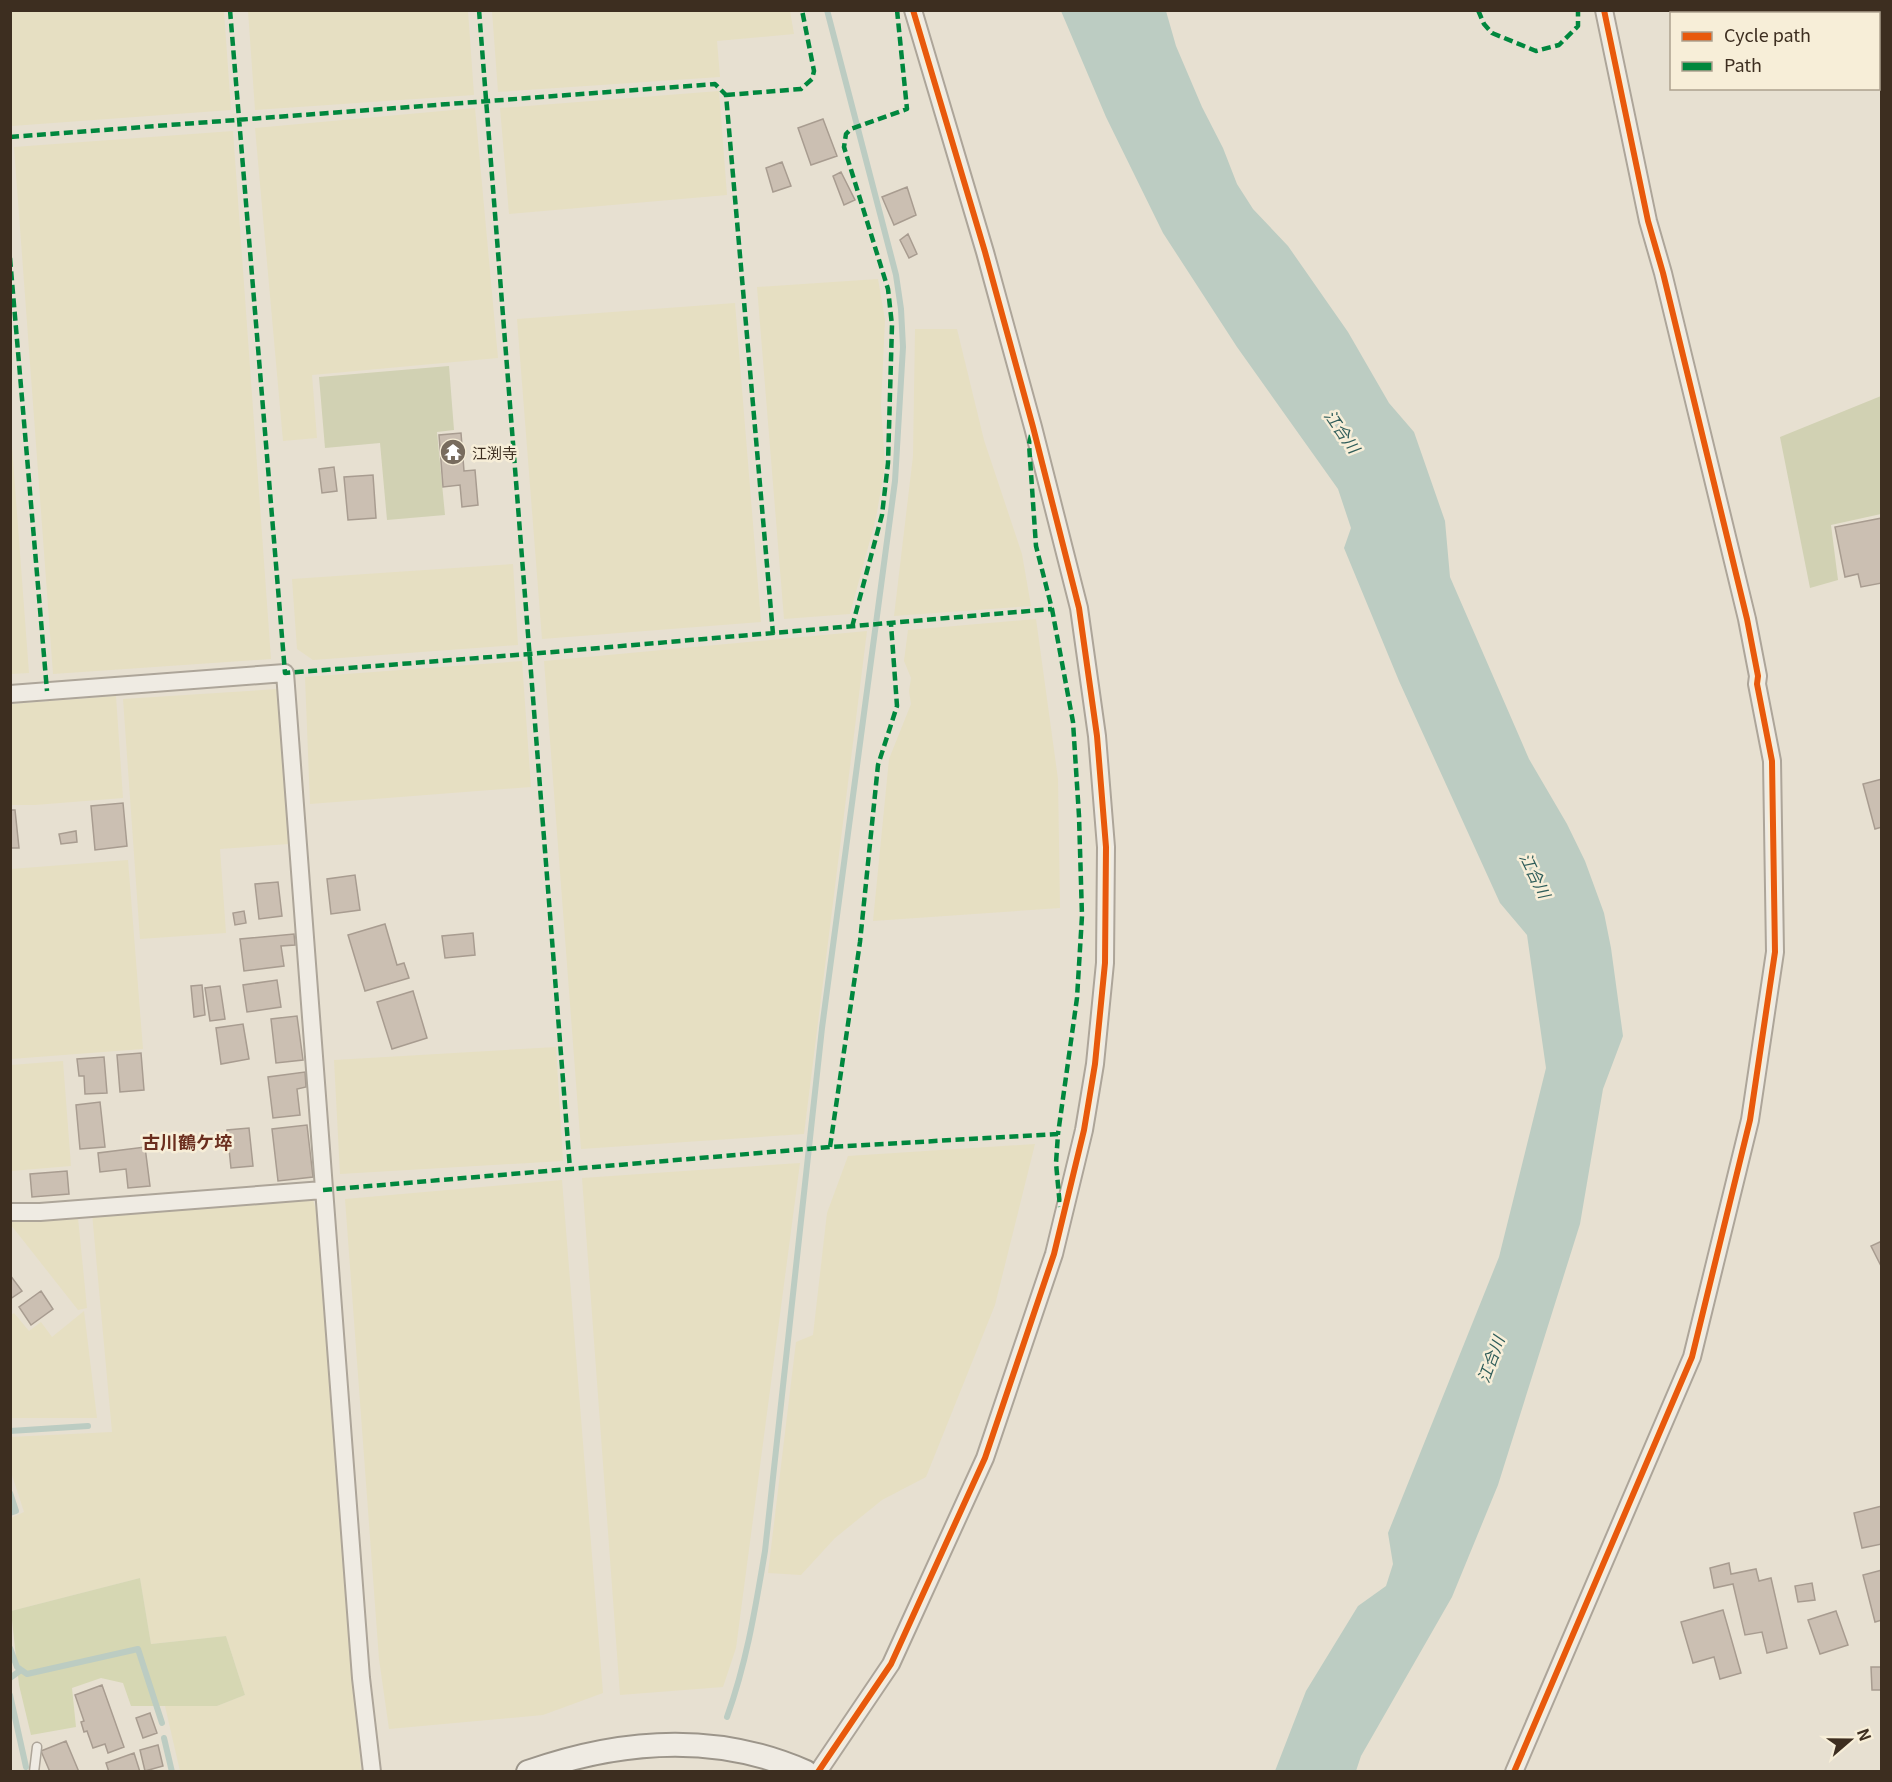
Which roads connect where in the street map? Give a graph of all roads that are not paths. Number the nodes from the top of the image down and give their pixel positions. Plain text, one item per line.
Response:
1 (912, 10) edge
2 (1604, 10) edge
3 (10, 694) edge
4 (323, 1190) junction
5 (10, 1212) edge
6 (37, 1747) dead end
7 (34, 1772) edge
8 (372, 1772) edge
9 (528, 1772) edge
10 (806, 1772) edge
11 (818, 1772) edge
12 (1514, 1772) edge

1 - 11 street
2 - 12 street
3 - 4 street
4 - 5 street
4 - 8 street
6 - 7 lane
9 - 10 street

